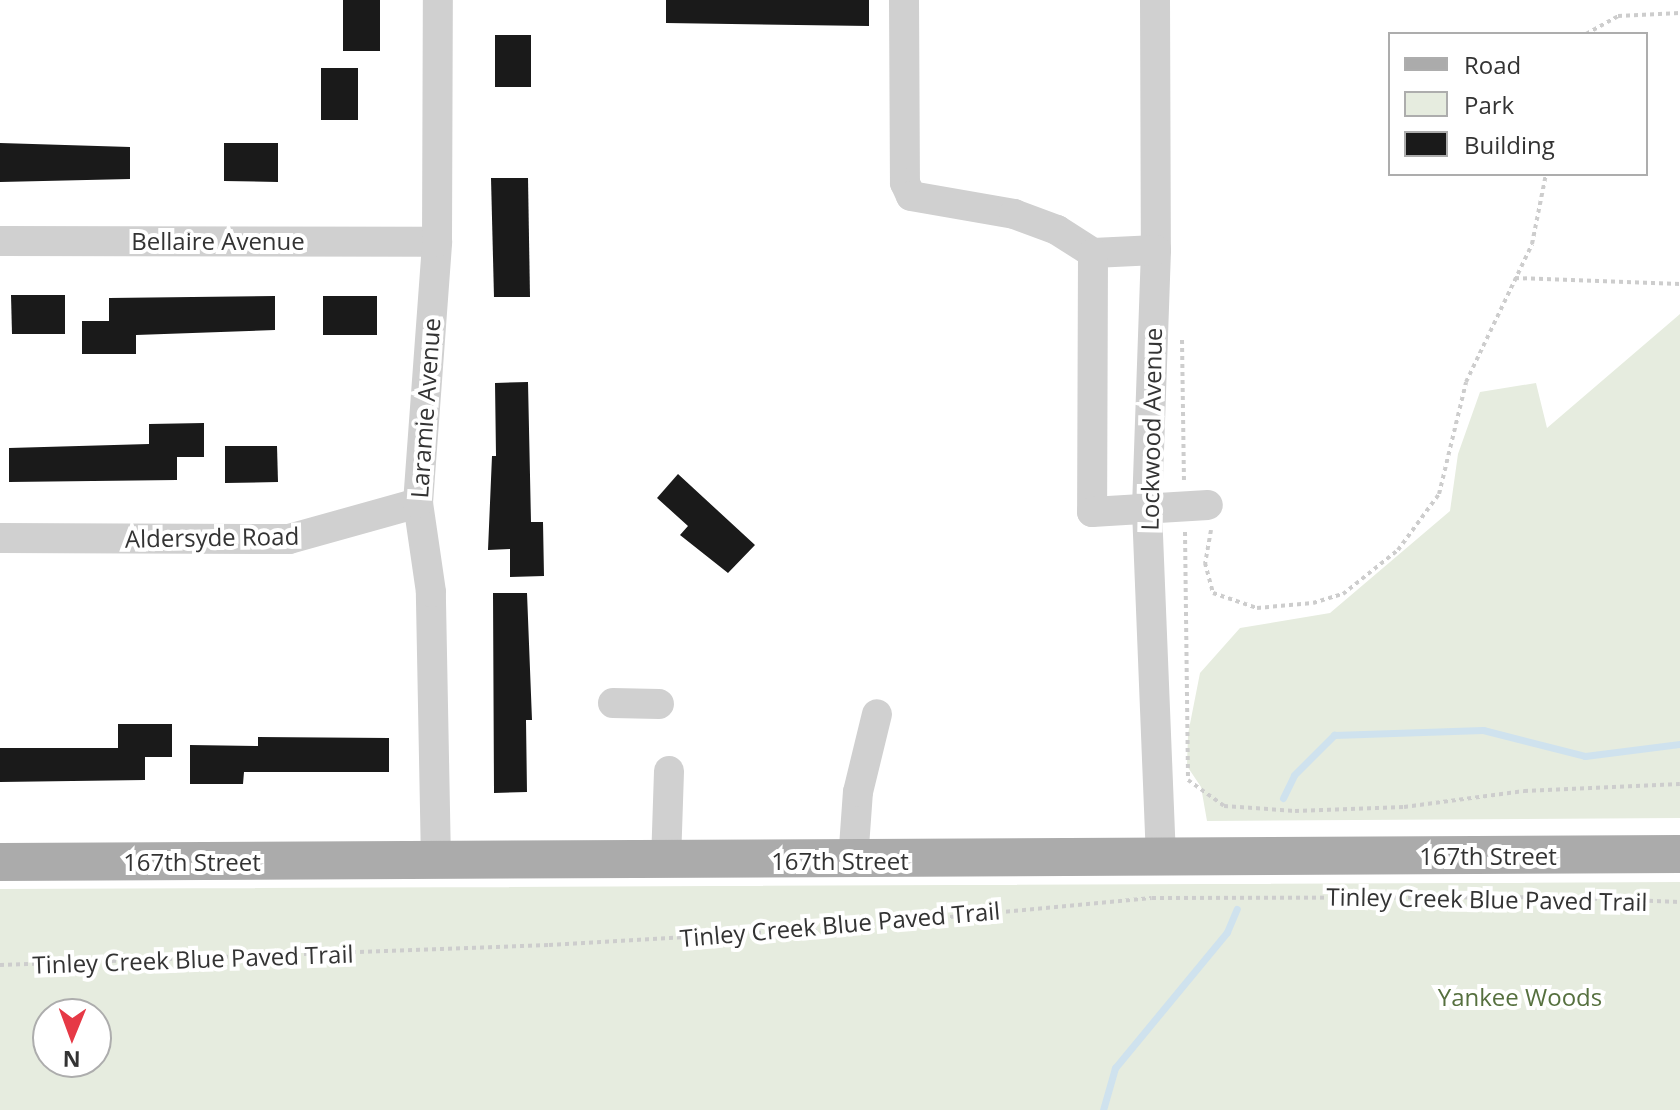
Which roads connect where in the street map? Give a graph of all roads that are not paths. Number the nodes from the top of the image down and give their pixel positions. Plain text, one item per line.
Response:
1 (438, 0) edge
2 (904, 0) edge
3 (1155, 0) edge
4 (0, 241) edge
5 (437, 242) junction
6 (1156, 250) junction
7 (1093, 253) junction
8 (418, 503) junction
9 (1196, 504) road end
10 (1147, 510) junction
11 (0, 538) edge
12 (613, 703) dead end
13 (659, 704) dead end
14 (877, 714) dead end
15 (669, 771) dead end
16 (1680, 854) edge
17 (1161, 859) junction
18 (853, 861) junction
19 (0, 862) edge
20 (436, 862) junction
21 (666, 862) junction

1 - 5 street, Laramie Avenue
2 - 7 street
3 - 6 street, Lockwood Avenue
4 - 5 street, Bellaire Avenue
5 - 8 street, Laramie Avenue
6 - 7 street
6 - 10 street, Lockwood Avenue
7 - 10 street
8 - 11 street, Aldersyde Road
8 - 20 street, Laramie Avenue
9 - 10 street
10 - 17 street, Lockwood Avenue
12 - 13 street
14 - 18 street
15 - 21 street
16 - 17 main road, 167th Street
17 - 18 main road, 167th Street
18 - 21 main road, 167th Street
19 - 20 main road, 167th Street
20 - 21 main road, 167th Street

